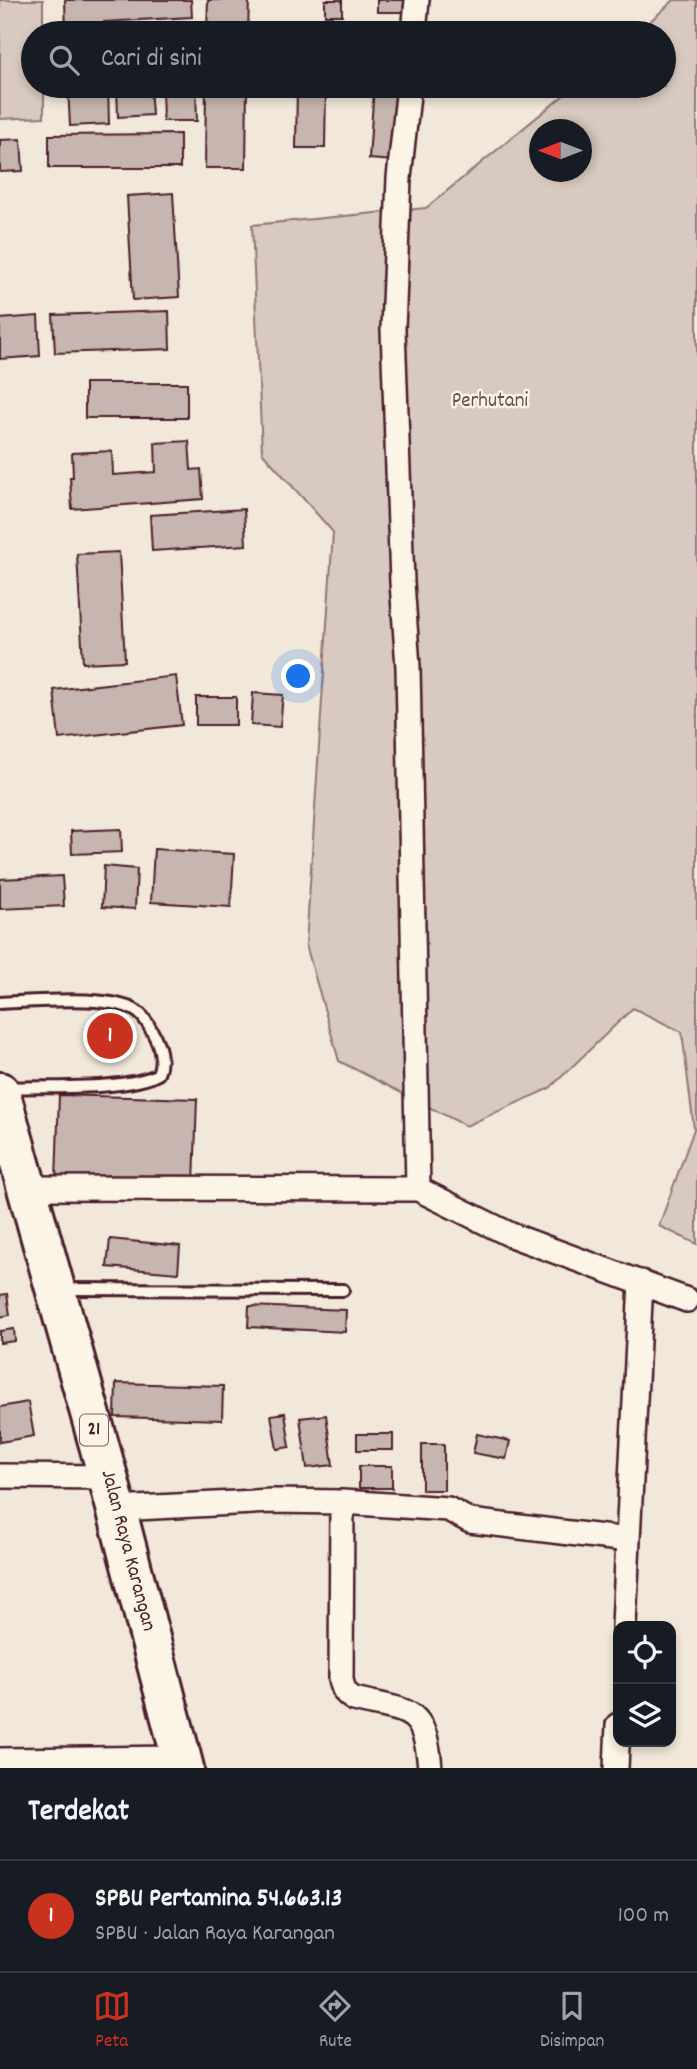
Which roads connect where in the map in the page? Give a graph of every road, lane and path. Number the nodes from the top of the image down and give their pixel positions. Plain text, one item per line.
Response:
1 (417, 0) edge
2 (415, 21) edge
3 (408, 98) edge
4 (0, 1003) edge
5 (0, 1090) edge
6 (36, 1188) junction
7 (418, 1189) junction
8 (641, 1282) junction
9 (54, 1289) junction
10 (343, 1290) dead end
11 (687, 1300) dead end
12 (0, 1476) edge
13 (120, 1500) junction
14 (342, 1502) junction
15 (628, 1540) junction
16 (624, 1621) edge
17 (616, 1747) edge
18 (0, 1760) edge
19 (182, 1763) edge
20 (430, 1768) edge
21 (615, 1768) edge

1 - 2 street
3 - 7 street
4 - 5 lane
5 - 6 highway, Jalan Raya Karangan / 21
6 - 7 street
6 - 9 highway, Jalan Raya Karangan / 21
7 - 8 street
8 - 11 street
8 - 15 street
9 - 10 lane
9 - 13 highway, Jalan Raya Karangan / 21
12 - 13 street
13 - 14 street
13 - 19 highway, Jalan Raya Karangan / 21
14 - 15 street
14 - 20 street
15 - 16 street
17 - 21 street
18 - 19 street

